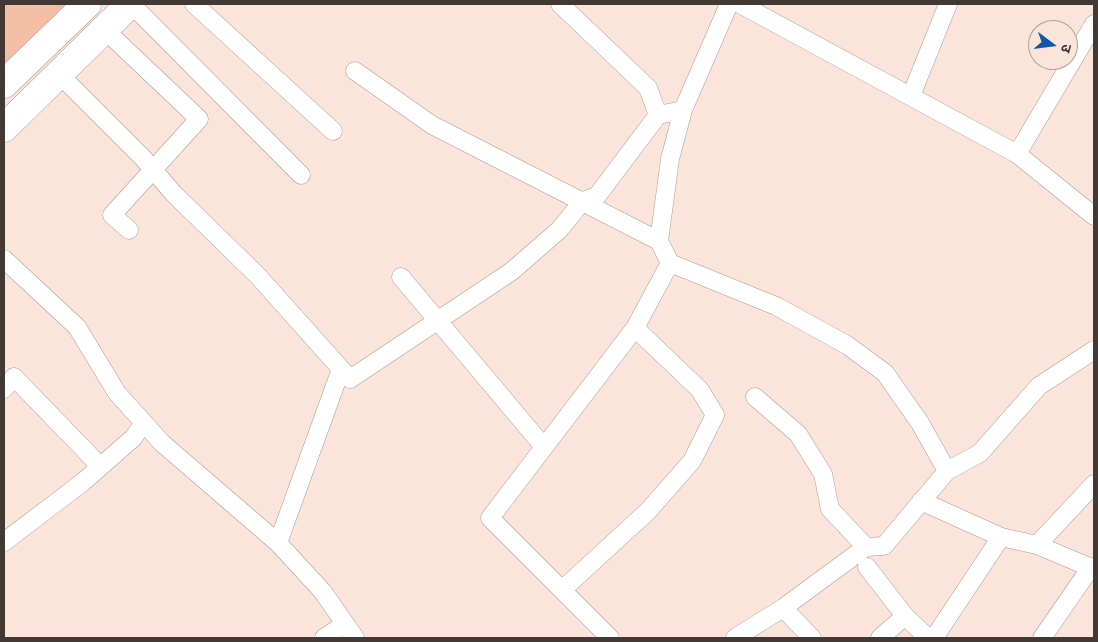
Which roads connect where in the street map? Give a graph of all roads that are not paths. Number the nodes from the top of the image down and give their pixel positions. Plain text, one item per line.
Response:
1 (87, 4) edge
2 (131, 4) edge
3 (194, 4) edge
4 (560, 4) edge
5 (729, 4) edge
6 (740, 4) edge
7 (948, 4) edge
8 (1094, 24) edge
9 (104, 29) junction
10 (355, 71) dead end
11 (58, 74) junction
12 (4, 84) edge
13 (910, 96) junction
14 (683, 110) junction
15 (658, 116) junction
16 (4, 128) edge
17 (333, 131) dead end
18 (1017, 154) junction
19 (153, 169) junction
20 (301, 175) dead end
21 (583, 201) junction
22 (1094, 215) edge
23 (129, 230) dead end
24 (660, 241) junction
25 (4, 259) edge
26 (670, 263) junction
27 (401, 277) dead end
28 (437, 321) junction
29 (635, 328) junction
30 (1094, 350) edge
31 (341, 369) junction
32 (4, 389) edge
33 (755, 397) dead end
34 (144, 423) junction
35 (544, 447) junction
36 (100, 466) junction
37 (947, 471) junction
38 (1094, 484) edge
39 (921, 501) junction
40 (1001, 537) junction
41 (4, 542) edge
42 (278, 544) junction
43 (1037, 545) junction
44 (866, 547) junction
45 (867, 567) dead end
46 (1093, 568) edge
47 (562, 590) junction
48 (784, 608) junction
49 (905, 616) junction
50 (345, 624) junction
51 (324, 638) edge
52 (355, 638) edge
53 (610, 638) edge
54 (735, 638) edge
55 (812, 638) edge
56 (880, 638) edge
57 (928, 638) edge
58 (934, 638) edge
59 (1042, 638) edge

1 - 12 main road
2 - 9 main road
2 - 20 street
3 - 17 street
4 - 15 street
5 - 14 street
6 - 13 street
7 - 13 street
8 - 18 street
9 - 11 main road
9 - 19 street
10 - 21 street
11 - 16 main road
11 - 19 street
13 - 18 street
14 - 15 street
14 - 24 street
15 - 21 street
18 - 22 street
19 - 23 street
19 - 31 street
21 - 24 street
21 - 28 street
24 - 26 street
25 - 34 street
26 - 29 street
26 - 37 street
27 - 28 street
28 - 31 street
28 - 35 street
29 - 35 street
29 - 47 street
30 - 37 street
31 - 42 street
32 - 36 street
33 - 44 street
34 - 36 street
34 - 42 street
35 - 47 street
36 - 41 street
37 - 39 street
38 - 43 street
39 - 40 street
39 - 44 street
40 - 43 street
40 - 58 street
42 - 50 street
43 - 46 street
44 - 48 street
45 - 49 street
46 - 59 street
47 - 53 street
48 - 54 street
48 - 55 street
49 - 56 street
49 - 57 street
50 - 51 street
50 - 52 street

